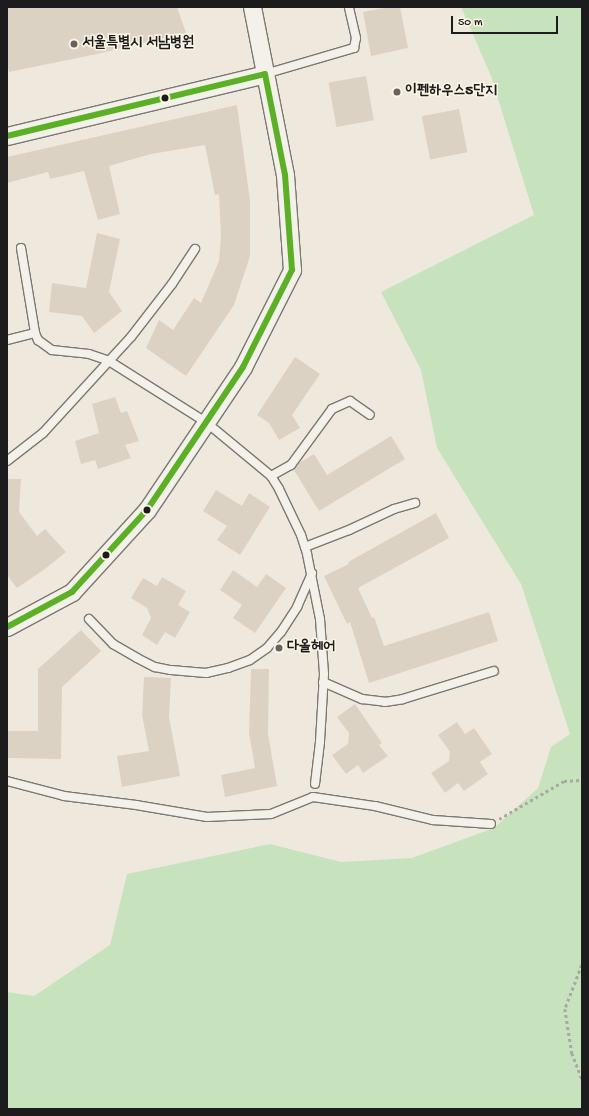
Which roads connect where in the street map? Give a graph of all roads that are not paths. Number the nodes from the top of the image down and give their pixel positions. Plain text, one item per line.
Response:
1 (252, 7) edge
2 (349, 7) edge
3 (265, 74) junction
4 (7, 136) edge
5 (21, 248) dead end
6 (195, 249) dead end
7 (35, 333) junction
8 (7, 340) edge
9 (110, 361) junction
10 (370, 415) dead end
11 (207, 423) junction
12 (7, 461) edge
13 (271, 476) junction
14 (415, 503) dead end
15 (305, 547) junction
16 (312, 573) junction
17 (89, 619) dead end
18 (7, 627) edge
19 (494, 671) dead end
20 (323, 682) junction
21 (7, 782) edge
22 (315, 784) dead end
23 (491, 824) road end

1 - 3 street
2 - 3 lane
3 - 4 street
3 - 11 street
5 - 7 lane
6 - 9 lane
7 - 8 lane
7 - 9 lane
9 - 11 lane
9 - 12 lane
10 - 13 lane
11 - 13 lane
11 - 18 street
13 - 15 lane
14 - 15 lane
15 - 16 lane
16 - 17 lane
16 - 20 lane
19 - 20 lane
20 - 22 lane
21 - 23 lane

